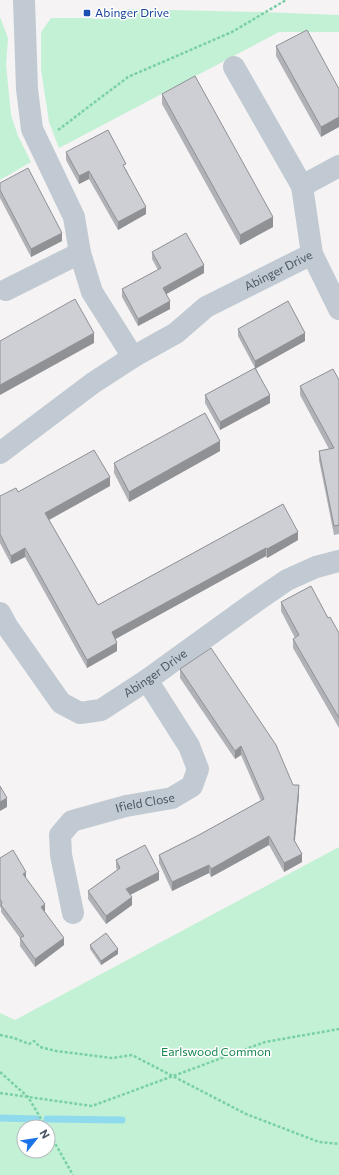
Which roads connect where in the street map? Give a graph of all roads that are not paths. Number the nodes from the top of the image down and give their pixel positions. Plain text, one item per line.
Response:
1 (24, 0) edge
2 (234, 67) dead end
3 (339, 166) edge
4 (302, 186) junction
5 (80, 253) junction
6 (312, 254) junction
7 (6, 290) dead end
8 (339, 309) edge
9 (133, 357) junction
10 (0, 453) edge
11 (339, 561) edge
12 (2, 624) edge
13 (147, 680) junction
14 (73, 912) dead end

1 - 5 street
2 - 4 street
3 - 4 street
4 - 6 street
5 - 7 street
5 - 9 street
6 - 8 street, Abinger Drive
6 - 9 street, Abinger Drive
9 - 10 street, Abinger Drive
11 - 13 street, Abinger Drive
12 - 13 street, Abinger Drive
13 - 14 street, Ifield Close

